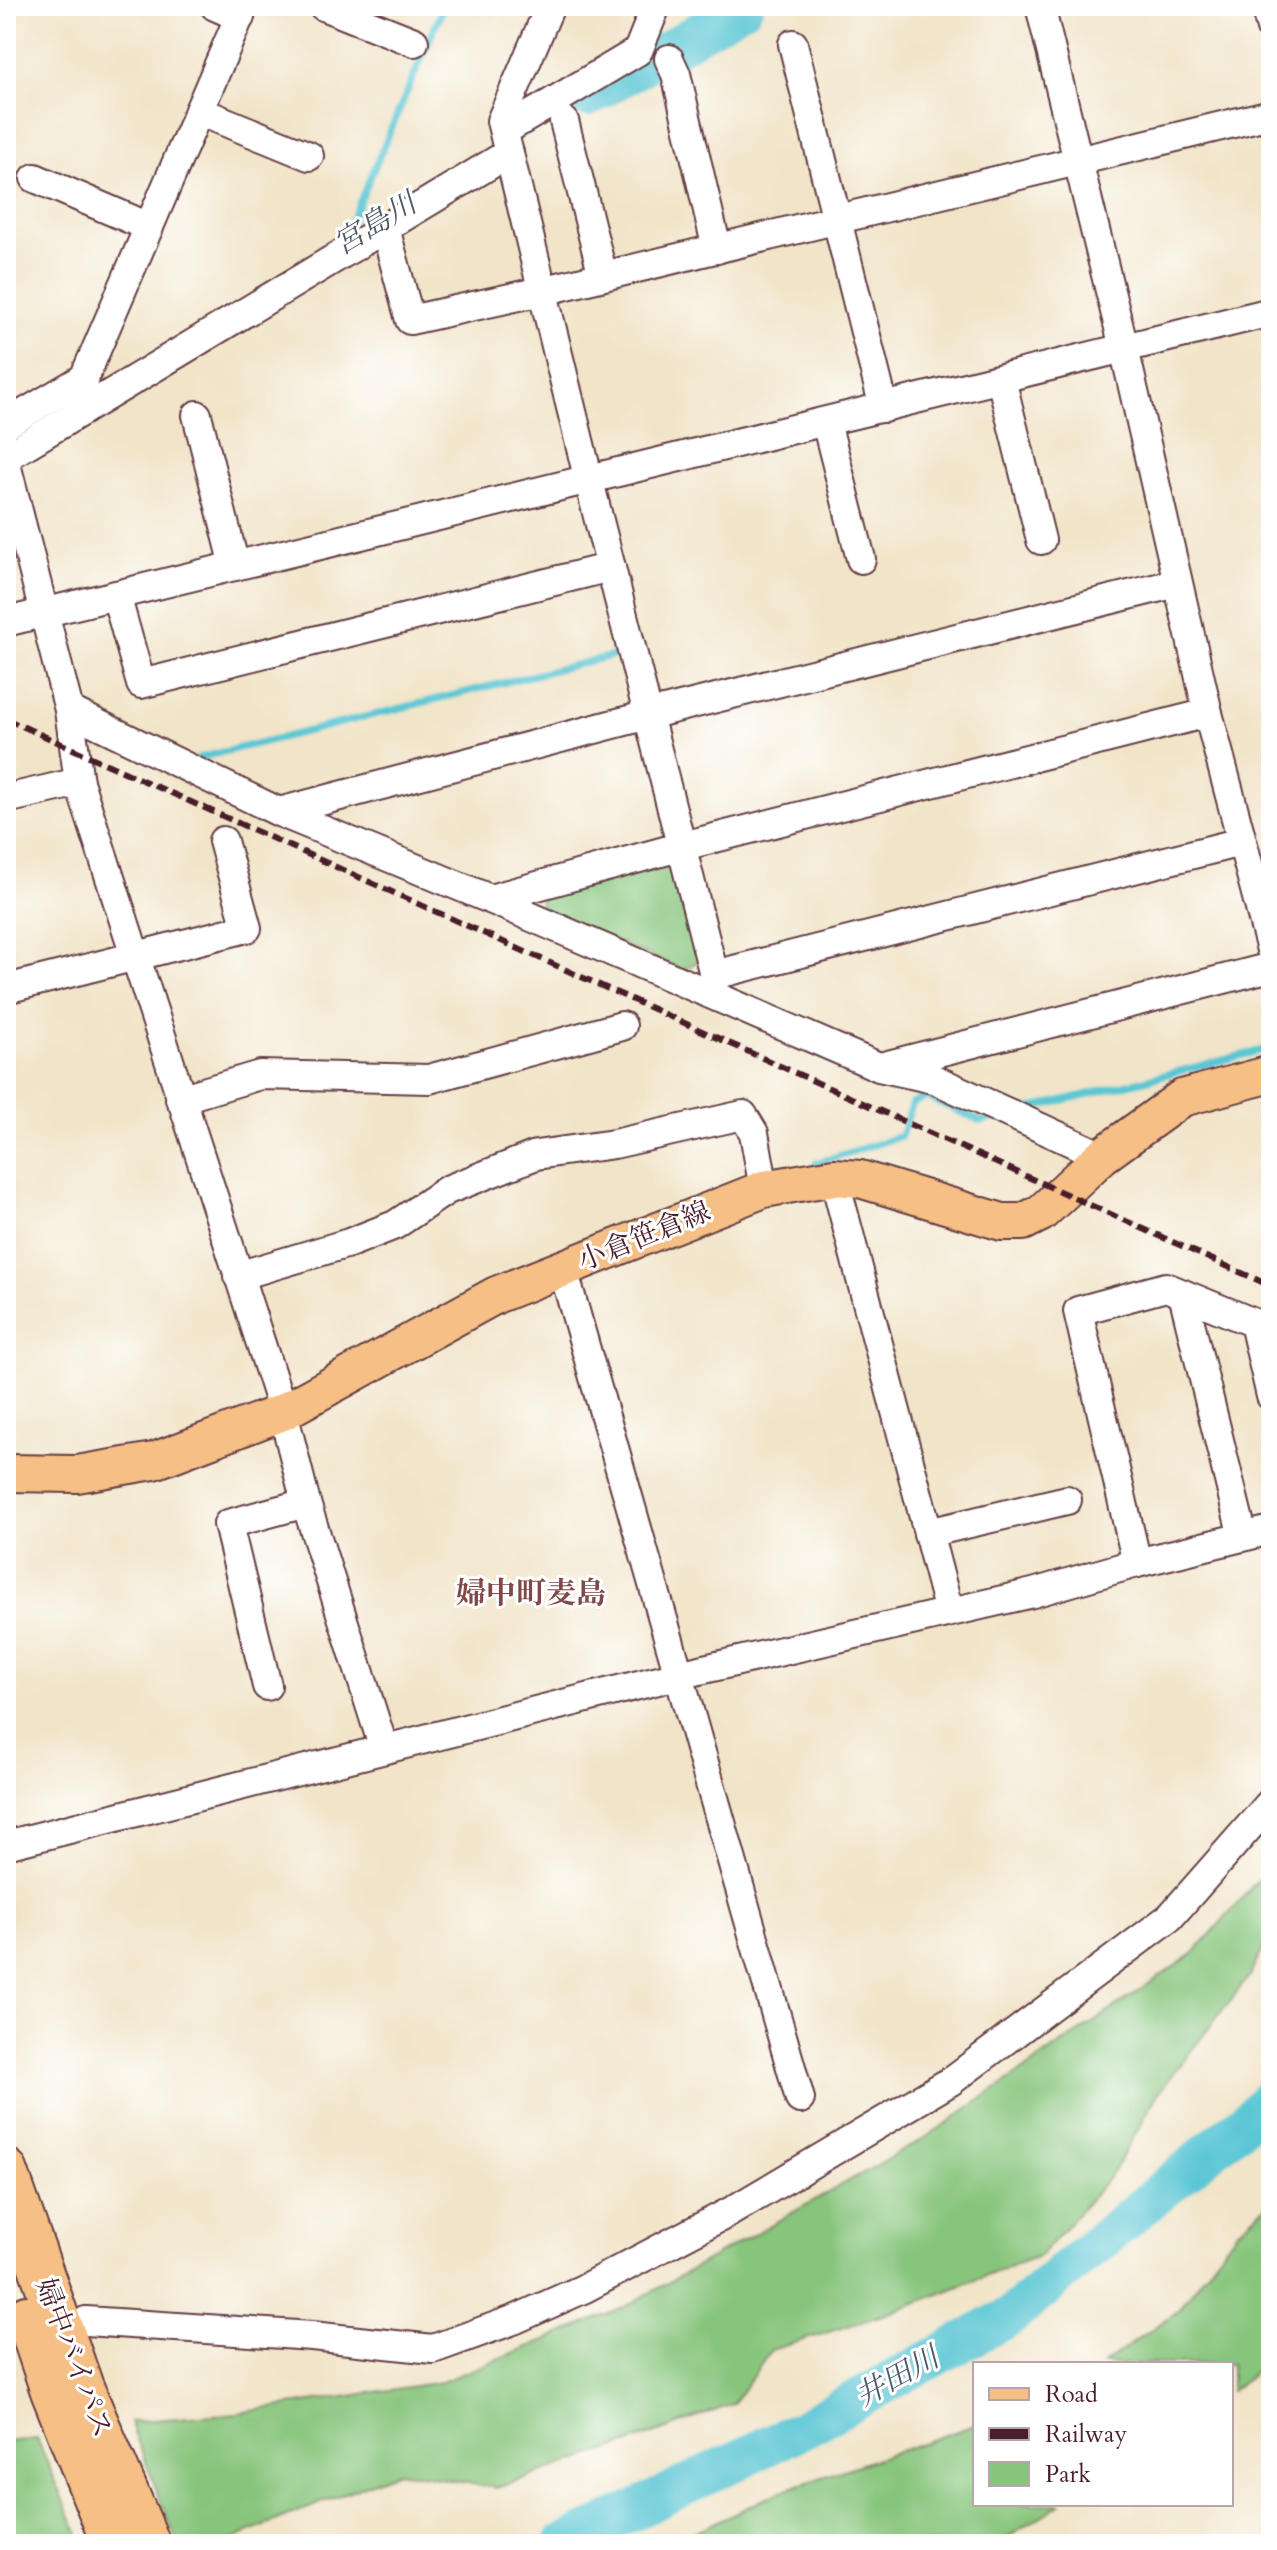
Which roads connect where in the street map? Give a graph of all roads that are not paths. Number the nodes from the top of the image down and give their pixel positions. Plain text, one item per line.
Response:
1 (323, 6) edge
2 (550, 6) edge
3 (656, 6) edge
4 (1040, 6) edge
5 (1265, 6) edge
6 (233, 10) edge
7 (1271, 28) edge
8 (414, 42) dead end
9 (793, 44) dead end
10 (669, 59) dead end
11 (199, 111) junction
12 (1271, 114) edge
13 (564, 121) dead end
14 (506, 142) junction
15 (309, 156) dead end
16 (1080, 161) junction
17 (35, 178) dead end
18 (837, 219) junction
19 (149, 227) junction
20 (385, 228) junction
21 (717, 249) junction
22 (603, 276) junction
23 (542, 291) junction
24 (1271, 312) edge
25 (1124, 348) junction
26 (84, 378) junction
27 (1001, 379) junction
28 (884, 408) junction
29 (82, 411) junction
30 (197, 415) dead end
31 (826, 422) junction
32 (6, 424) edge
33 (6, 457) edge
34 (6, 464) edge
35 (589, 481) junction
36 (1041, 540) dead end
37 (861, 559) dead end
38 (235, 566) junction
39 (611, 567) junction
40 (1177, 583) junction
41 (116, 595) junction
42 (46, 612) junction
43 (6, 622) edge
44 (69, 710) junction
45 (1208, 713) junction
46 (648, 715) junction
47 (79, 782) junction
48 (6, 799) edge
49 (279, 812) junction
50 (223, 841) dead end
51 (1241, 842) junction
52 (683, 846) junction
53 (490, 899) junction
54 (1269, 935) edge
55 (134, 956) junction
56 (1271, 967) edge
57 (709, 983) junction
58 (6, 989) edge
59 (622, 1026) dead end
60 (879, 1067) junction
61 (1271, 1074) edge
62 (180, 1099) junction
63 (1102, 1156) junction
64 (834, 1177) junction
65 (764, 1189) junction
66 (563, 1269) junction
67 (238, 1276) junction
68 (1183, 1294) junction
69 (1271, 1396) edge
70 (283, 1412) junction
71 (6, 1473) edge
72 (1067, 1500) dead end
73 (306, 1503) junction
74 (1271, 1530) edge
75 (928, 1533) junction
76 (1243, 1537) junction
77 (1137, 1563) junction
78 (949, 1612) junction
79 (678, 1675) junction
80 (267, 1686) dead end
81 (384, 1749) junction
82 (1271, 1802) edge
83 (6, 1845) edge
84 (800, 2099) dead end
85 (6, 2170) edge
86 (6, 2254) edge
87 (86, 2321) dead end
88 (67, 2389) junction
89 (113, 2544) edge
90 (149, 2544) edge

1 - 8 street
2 - 14 street
3 - 14 street
4 - 16 street
5 - 7 street
6 - 11 street
9 - 18 street
10 - 21 street
11 - 15 street
11 - 19 street
12 - 16 street
13 - 22 street
14 - 20 street
14 - 23 street
16 - 18 street
16 - 25 street
17 - 19 street
18 - 21 street
18 - 28 street
19 - 26 street
20 - 23 street
20 - 29 street
21 - 22 street
22 - 23 street
23 - 35 street
24 - 25 street
25 - 27 street
25 - 40 street
26 - 29 street
26 - 32 street
27 - 28 street
27 - 36 street
28 - 31 street
29 - 33 street
30 - 38 street
31 - 35 street
31 - 37 street
34 - 42 street
35 - 38 street
35 - 39 street
38 - 41 street
39 - 41 street
39 - 46 street
40 - 45 street
40 - 46 street
41 - 42 street
42 - 43 street
42 - 44 street
44 - 47 street
44 - 49 street
45 - 51 street
45 - 52 street
46 - 49 street
46 - 52 street
47 - 48 street
47 - 55 street
49 - 53 street
50 - 55 street
51 - 54 street
51 - 57 street
52 - 53 street
52 - 57 street
53 - 57 street
55 - 58 street
55 - 62 street
56 - 60 street
57 - 60 street
59 - 62 street
60 - 63 street
61 - 63 main road, 小倉笹倉線
62 - 67 street
63 - 64 main road, 小倉笹倉線
64 - 65 main road, 小倉笹倉線
64 - 75 street
65 - 66 main road, 小倉笹倉線
65 - 67 street
66 - 70 main road, 小倉笹倉線
66 - 79 street
67 - 70 street
68 - 69 street
68 - 76 street
68 - 77 street
70 - 71 main road, 小倉笹倉線
70 - 73 street
72 - 75 street
73 - 80 street
73 - 81 street
74 - 76 street
75 - 78 street
76 - 77 street
77 - 78 street
78 - 79 street
79 - 81 street
79 - 84 street
81 - 83 street
82 - 87 street
85 - 88 highway, 婦中バイパス
86 - 88 highway, 婦中バイパス
88 - 89 highway, 婦中バイパス
88 - 90 highway, 婦中バイパス

